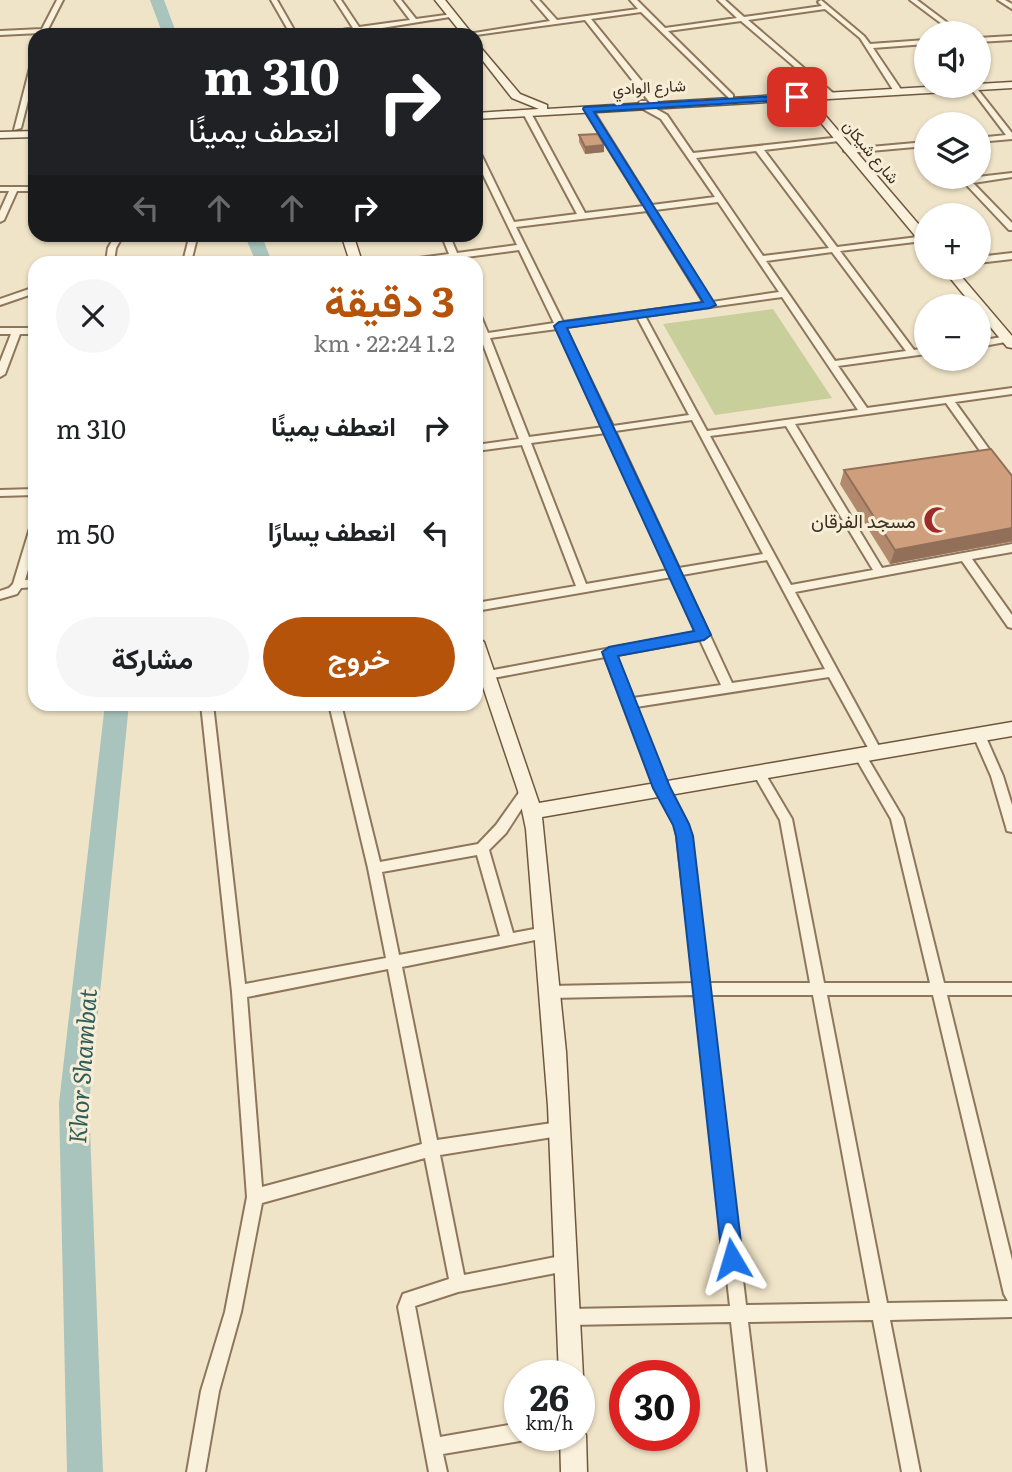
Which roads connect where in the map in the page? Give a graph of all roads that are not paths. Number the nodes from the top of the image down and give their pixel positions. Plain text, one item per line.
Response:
1 (44, 0) edge
2 (60, 0) edge
3 (274, 0) edge
4 (338, 0) edge
5 (398, 0) edge
6 (440, 0) edge
7 (535, 0) edge
8 (633, 0) edge
9 (721, 0) edge
10 (835, 0) edge
11 (913, 0) edge
12 (1001, 0) edge
13 (822, 3) edge
14 (1012, 7) edge
15 (54, 8) junction
16 (643, 10) junction
17 (453, 16) junction
18 (587, 18) junction
19 (742, 19) junction
20 (942, 21) edge
21 (415, 22) junction
22 (555, 22) junction
23 (44, 28) edge
24 (290, 28) edge
25 (356, 28) edge
26 (372, 28) edge
27 (462, 28) edge
28 (663, 30) junction
29 (0, 33) edge
30 (28, 33) edge
31 (483, 33) edge
32 (1012, 38) edge
33 (991, 39) edge
34 (914, 44) edge
35 (869, 46) junction
36 (483, 54) edge
37 (1012, 85) edge
38 (28, 86) edge
39 (991, 86) edge
40 (914, 90) edge
41 (898, 91) junction
42 (805, 95) junction
43 (827, 95) junction
44 (516, 96) junction
45 (730, 97) junction
46 (981, 98) edge
47 (647, 104) junction
48 (543, 107) junction
49 (588, 109) junction
50 (507, 110) junction
51 (483, 113) edge
52 (527, 113) junction
53 (483, 114) edge
54 (17, 128) junction
55 (28, 128) edge
56 (0, 129) edge
57 (28, 134) edge
58 (0, 135) edge
59 (1012, 137) edge
60 (839, 139) junction
61 (991, 139) edge
62 (914, 145) edge
63 (759, 149) junction
64 (848, 151) junction
65 (691, 156) junction
66 (483, 167) edge
67 (1012, 175) edge
68 (991, 177) edge
69 (0, 189) edge
70 (14, 189) junction
71 (28, 189) edge
72 (975, 189) edge
73 (720, 199) junction
74 (650, 208) junction
75 (582, 216) junction
76 (0, 220) edge
77 (511, 225) junction
78 (914, 226) edge
79 (1012, 228) edge
80 (914, 240) edge
81 (521, 247) junction
82 (835, 249) junction
83 (475, 256) edge
84 (1012, 256) edge
85 (761, 258) junction
86 (991, 258) edge
87 (958, 280) edge
88 (28, 292) edge
89 (786, 294) junction
90 (0, 302) edge
91 (710, 305) junction
92 (640, 314) junction
93 (559, 326) junction
94 (0, 331) edge
95 (28, 331) edge
96 (16, 332) junction
97 (483, 337) edge
98 (1010, 342) edge
99 (991, 343) edge
100 (483, 344) edge
101 (912, 353) joint
102 (833, 364) junction
103 (0, 374) edge
104 (1012, 391) edge
105 (949, 400) junction
106 (864, 411) junction
107 (695, 416) junction
108 (789, 422) junction
109 (609, 428) junction
110 (705, 434) junction
111 (527, 440) junction
112 (483, 447) edge
113 (989, 457) junction
114 (975, 459) edge
115 (839, 480) dead end
116 (825, 481) junction
117 (1012, 488) edge
118 (28, 492) edge
119 (0, 493) edge
120 (1012, 548) edge
121 (28, 551) edge
122 (771, 556) junction
123 (965, 557) junction
124 (674, 572) junction
125 (880, 573) junction
126 (28, 584) edge
127 (18, 585) junction
128 (582, 587) junction
129 (788, 589) junction
130 (0, 595) edge
131 (483, 606) edge
132 (1012, 624) edge
133 (704, 635) junction
134 (609, 652) junction
135 (483, 662) edge
136 (832, 672) junction
137 (488, 674) junction
138 (728, 688) junction
139 (631, 704) junction
140 (208, 711) edge
141 (337, 711) edge
142 (1012, 729) edge
143 (979, 735) junction
144 (868, 753) junction
145 (759, 773) junction
146 (662, 788) junction
147 (530, 801) junction
148 (1012, 827) edge
149 (482, 849) junction
150 (376, 868) junction
151 (545, 933) junction
152 (508, 941) junction
153 (393, 962) junction
154 (701, 989) junction
155 (820, 989) junction
156 (938, 989) junction
157 (1012, 989) edge
158 (239, 992) junction
159 (551, 992) junction
160 (559, 1129) junction
161 (430, 1149) junction
162 (255, 1197) junction
163 (566, 1263) junction
164 (458, 1284) junction
165 (1012, 1294) edge
166 (1012, 1309) edge
167 (881, 1311) junction
168 (738, 1313) junction
169 (569, 1317) junction
170 (570, 1360) edge
171 (504, 1435) edge
172 (433, 1447) junction
173 (573, 1451) edge
174 (196, 1472) edge
175 (438, 1472) edge
176 (574, 1472) edge
177 (757, 1472) edge
178 (911, 1472) edge

1 - 15 street
2 - 15 street
3 - 24 street
4 - 25 street
5 - 21 street
6 - 17 street
7 - 22 street
8 - 16 street
9 - 19 street
10 - 13 street
11 - 20 street
12 - 14 street
13 - 19 street
13 - 35 street
15 - 23 street
16 - 18 street
16 - 28 street
17 - 21 street
17 - 27 street
18 - 22 street
18 - 47 street
19 - 28 street
19 - 43 street
21 - 26 street
22 - 31 street
28 - 45 street
29 - 30 street
32 - 33 street
34 - 35 street
35 - 41 street
36 - 44 street
37 - 39 street, شارع الوادي
38 - 54 street
40 - 41 street, شارع الوادي
41 - 43 street, شارع الوادي
42 - 43 street, شارع الوادي
42 - 45 street, شارع الوادي
42 - 47 street, شارع الوادي
42 - 60 street, شارع شيكان
44 - 48 street
44 - 50 street
45 - 47 street, شارع الوادي
46 - 59 street
47 - 48 street, شارع الوادي
47 - 49 street, شارع الوادي
47 - 65 street
48 - 50 street, شارع الوادي
49 - 52 street, شارع الوادي
49 - 74 street
50 - 51 street, شارع الوادي
52 - 53 street, شارع الوادي
52 - 75 street
54 - 55 street
54 - 56 street
57 - 58 street
59 - 61 street
60 - 63 street
60 - 64 street, شارع شيكان
62 - 64 street
63 - 65 street
63 - 82 street
64 - 78 street, شارع شيكان
65 - 73 street
66 - 77 street
67 - 68 street
69 - 70 street
70 - 71 street
70 - 76 street
72 - 79 street
73 - 74 street
73 - 85 street
74 - 75 street
74 - 91 street
75 - 77 street
77 - 81 street
80 - 82 street
81 - 83 street
81 - 93 street
82 - 85 street
82 - 101 street
84 - 86 street
85 - 89 street
87 - 98 street
88 - 90 street
89 - 91 street
89 - 102 street
91 - 92 street
92 - 93 street
92 - 107 street
93 - 97 street
93 - 109 street
94 - 96 street
95 - 96 street
96 - 103 street
98 - 99 street
100 - 111 street
101 - 102 street
102 - 106 street
104 - 105 street
105 - 106 street
105 - 113 street
106 - 108 street
107 - 109 street
107 - 110 street
108 - 110 street
108 - 116 street
109 - 111 street
109 - 124 street
110 - 122 street
111 - 112 street
111 - 128 street
113 - 114 street
113 - 117 street
115 - 116 street
116 - 125 street
118 - 119 street
120 - 123 street
121 - 127 street
122 - 124 street
122 - 129 street
123 - 125 street
123 - 132 street
124 - 128 street
124 - 133 street
125 - 129 street
126 - 127 street
127 - 130 street
128 - 131 street
129 - 136 street
133 - 134 street
133 - 138 street
134 - 137 street
134 - 139 street
135 - 137 street
136 - 138 street
136 - 144 street
137 - 147 street
138 - 139 street
139 - 146 street
140 - 158 street
141 - 150 street
142 - 143 street
143 - 144 street
143 - 148 street
144 - 145 street
144 - 156 street
145 - 146 street
145 - 155 street
146 - 147 street
146 - 154 street
147 - 149 street
147 - 151 street
149 - 150 street
149 - 152 street
150 - 153 street
151 - 152 street
151 - 159 street
152 - 153 street
153 - 158 street
153 - 161 street
154 - 155 street
154 - 159 street
154 - 168 street
155 - 156 street
155 - 167 street
156 - 157 street
156 - 165 street
158 - 162 street
159 - 160 street
160 - 161 street
160 - 163 street
161 - 162 street
161 - 164 street
162 - 174 street
163 - 164 street
163 - 169 street
164 - 172 street
166 - 167 street
167 - 168 street
167 - 178 street
168 - 169 street
168 - 177 street
169 - 170 street
171 - 172 street
172 - 175 street
173 - 176 street

